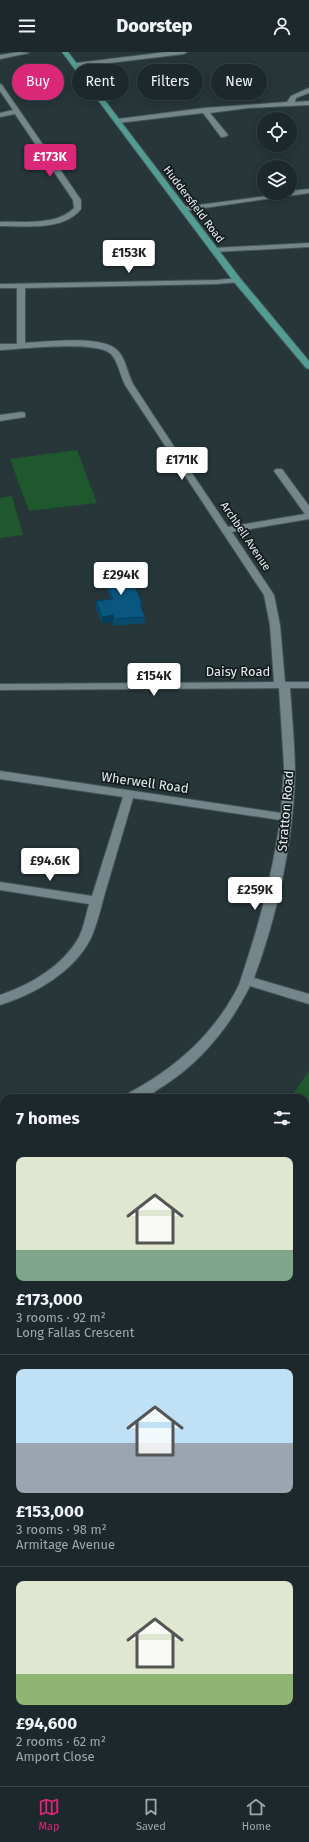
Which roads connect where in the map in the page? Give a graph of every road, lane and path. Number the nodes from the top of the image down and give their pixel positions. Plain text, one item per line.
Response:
1 (65, 52) edge
2 (184, 52) edge
3 (26, 53) dead end
4 (0, 57) edge
5 (75, 64) edge
6 (84, 64) edge
7 (0, 86) edge
8 (309, 90) edge
9 (102, 100) edge
10 (309, 103) edge
11 (290, 104) junction
12 (204, 110) junction
13 (18, 111) junction
14 (0, 116) edge
15 (118, 121) junction
16 (224, 135) dead end
17 (309, 191) edge
18 (183, 209) junction
19 (0, 224) edge
20 (309, 245) edge
21 (214, 250) junction
22 (238, 280) junction
23 (0, 286) edge
24 (21, 286) junction
25 (21, 346) junction
26 (0, 347) edge
27 (309, 366) edge
28 (22, 415) dead end
29 (0, 418) edge
30 (279, 471) dead end
31 (309, 515) edge
32 (227, 530) junction
33 (282, 685) junction
34 (309, 685) edge
35 (0, 687) edge
36 (0, 775) edge
37 (129, 794) junction
38 (286, 817) junction
39 (0, 886) edge
40 (97, 901) junction
41 (246, 980) junction
42 (309, 999) edge
43 (0, 1000) edge
44 (139, 1094) edge

1 - 5 main road, Huddersfield Road
2 - 6 street
3 - 4 street
7 - 13 street
8 - 11 street
9 - 15 main road, Huddersfield Road
10 - 11 street
11 - 12 street
12 - 15 street
12 - 16 street
13 - 14 street
13 - 19 street
15 - 18 main road, Huddersfield Road
17 - 18 street
18 - 21 main road, Huddersfield Road
20 - 21 street
21 - 22 main road, Huddersfield Road
22 - 24 street
22 - 27 main road, Huddersfield Road
23 - 24 street
24 - 25 street
25 - 26 street
25 - 32 street, Archbell Avenue
28 - 29 street
30 - 31 street
31 - 32 street
32 - 33 street, Archbell Avenue
33 - 34 street, Daisy Road
33 - 35 street, Daisy Road
33 - 38 street, Stratton Road
36 - 37 street, Wherwell Road
37 - 38 street, Wherwell Road
37 - 40 street
38 - 41 street, Stratton Road
39 - 40 street
40 - 43 street
41 - 42 street
41 - 44 street, Stratton Road

